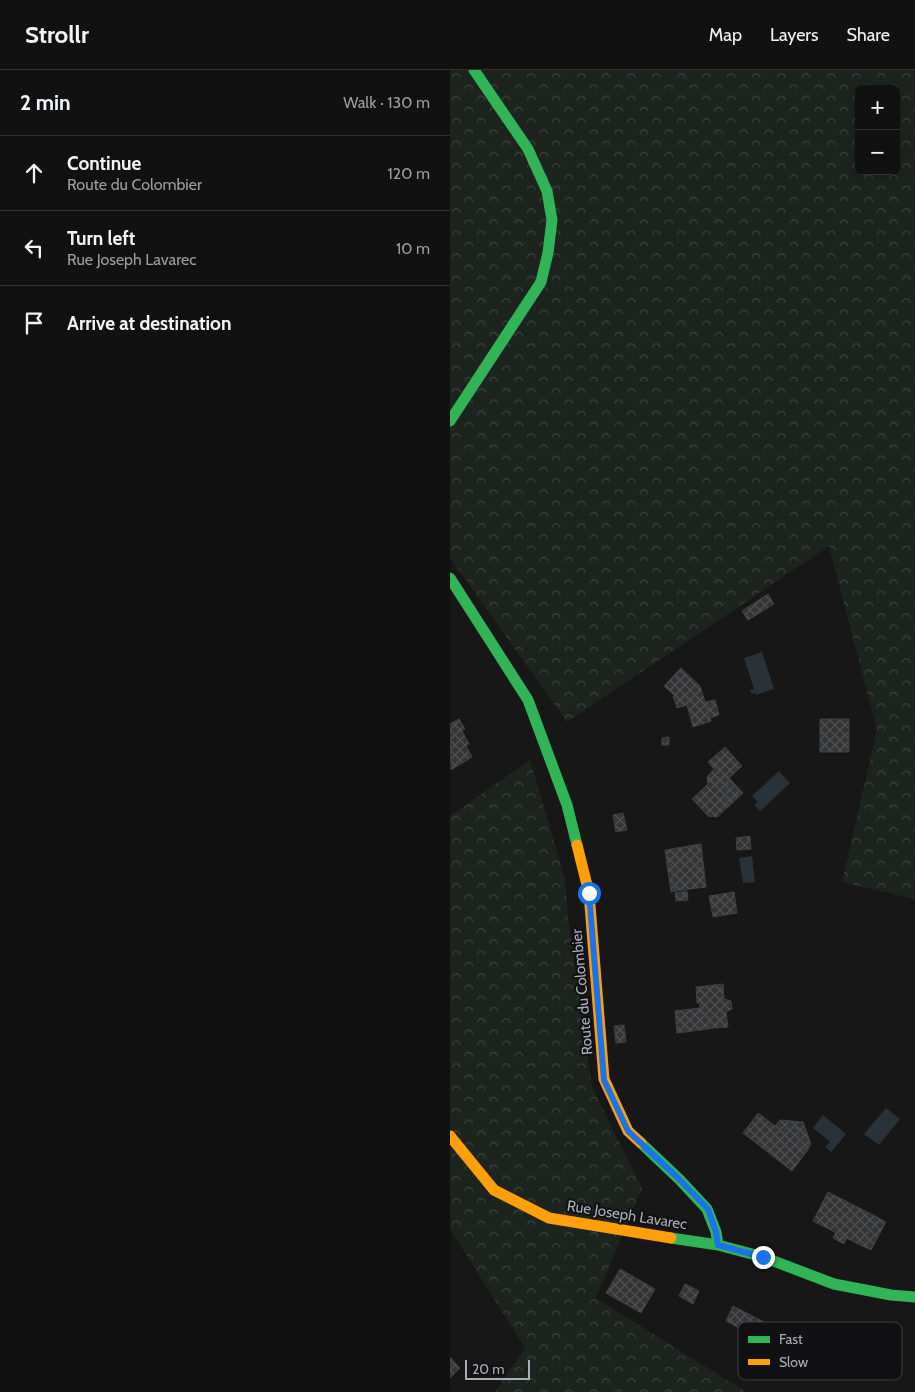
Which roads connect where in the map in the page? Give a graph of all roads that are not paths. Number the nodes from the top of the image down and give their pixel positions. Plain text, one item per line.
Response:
1 (474, 70) edge
2 (450, 420) edge
3 (450, 578) edge
4 (450, 1136) edge
5 (718, 1245) junction
6 (915, 1297) edge

1 - 2 street
3 - 5 street, Route du Colombier
4 - 5 street, Rue Joseph Lavarec
5 - 6 street, Rue Joseph Lavarec

